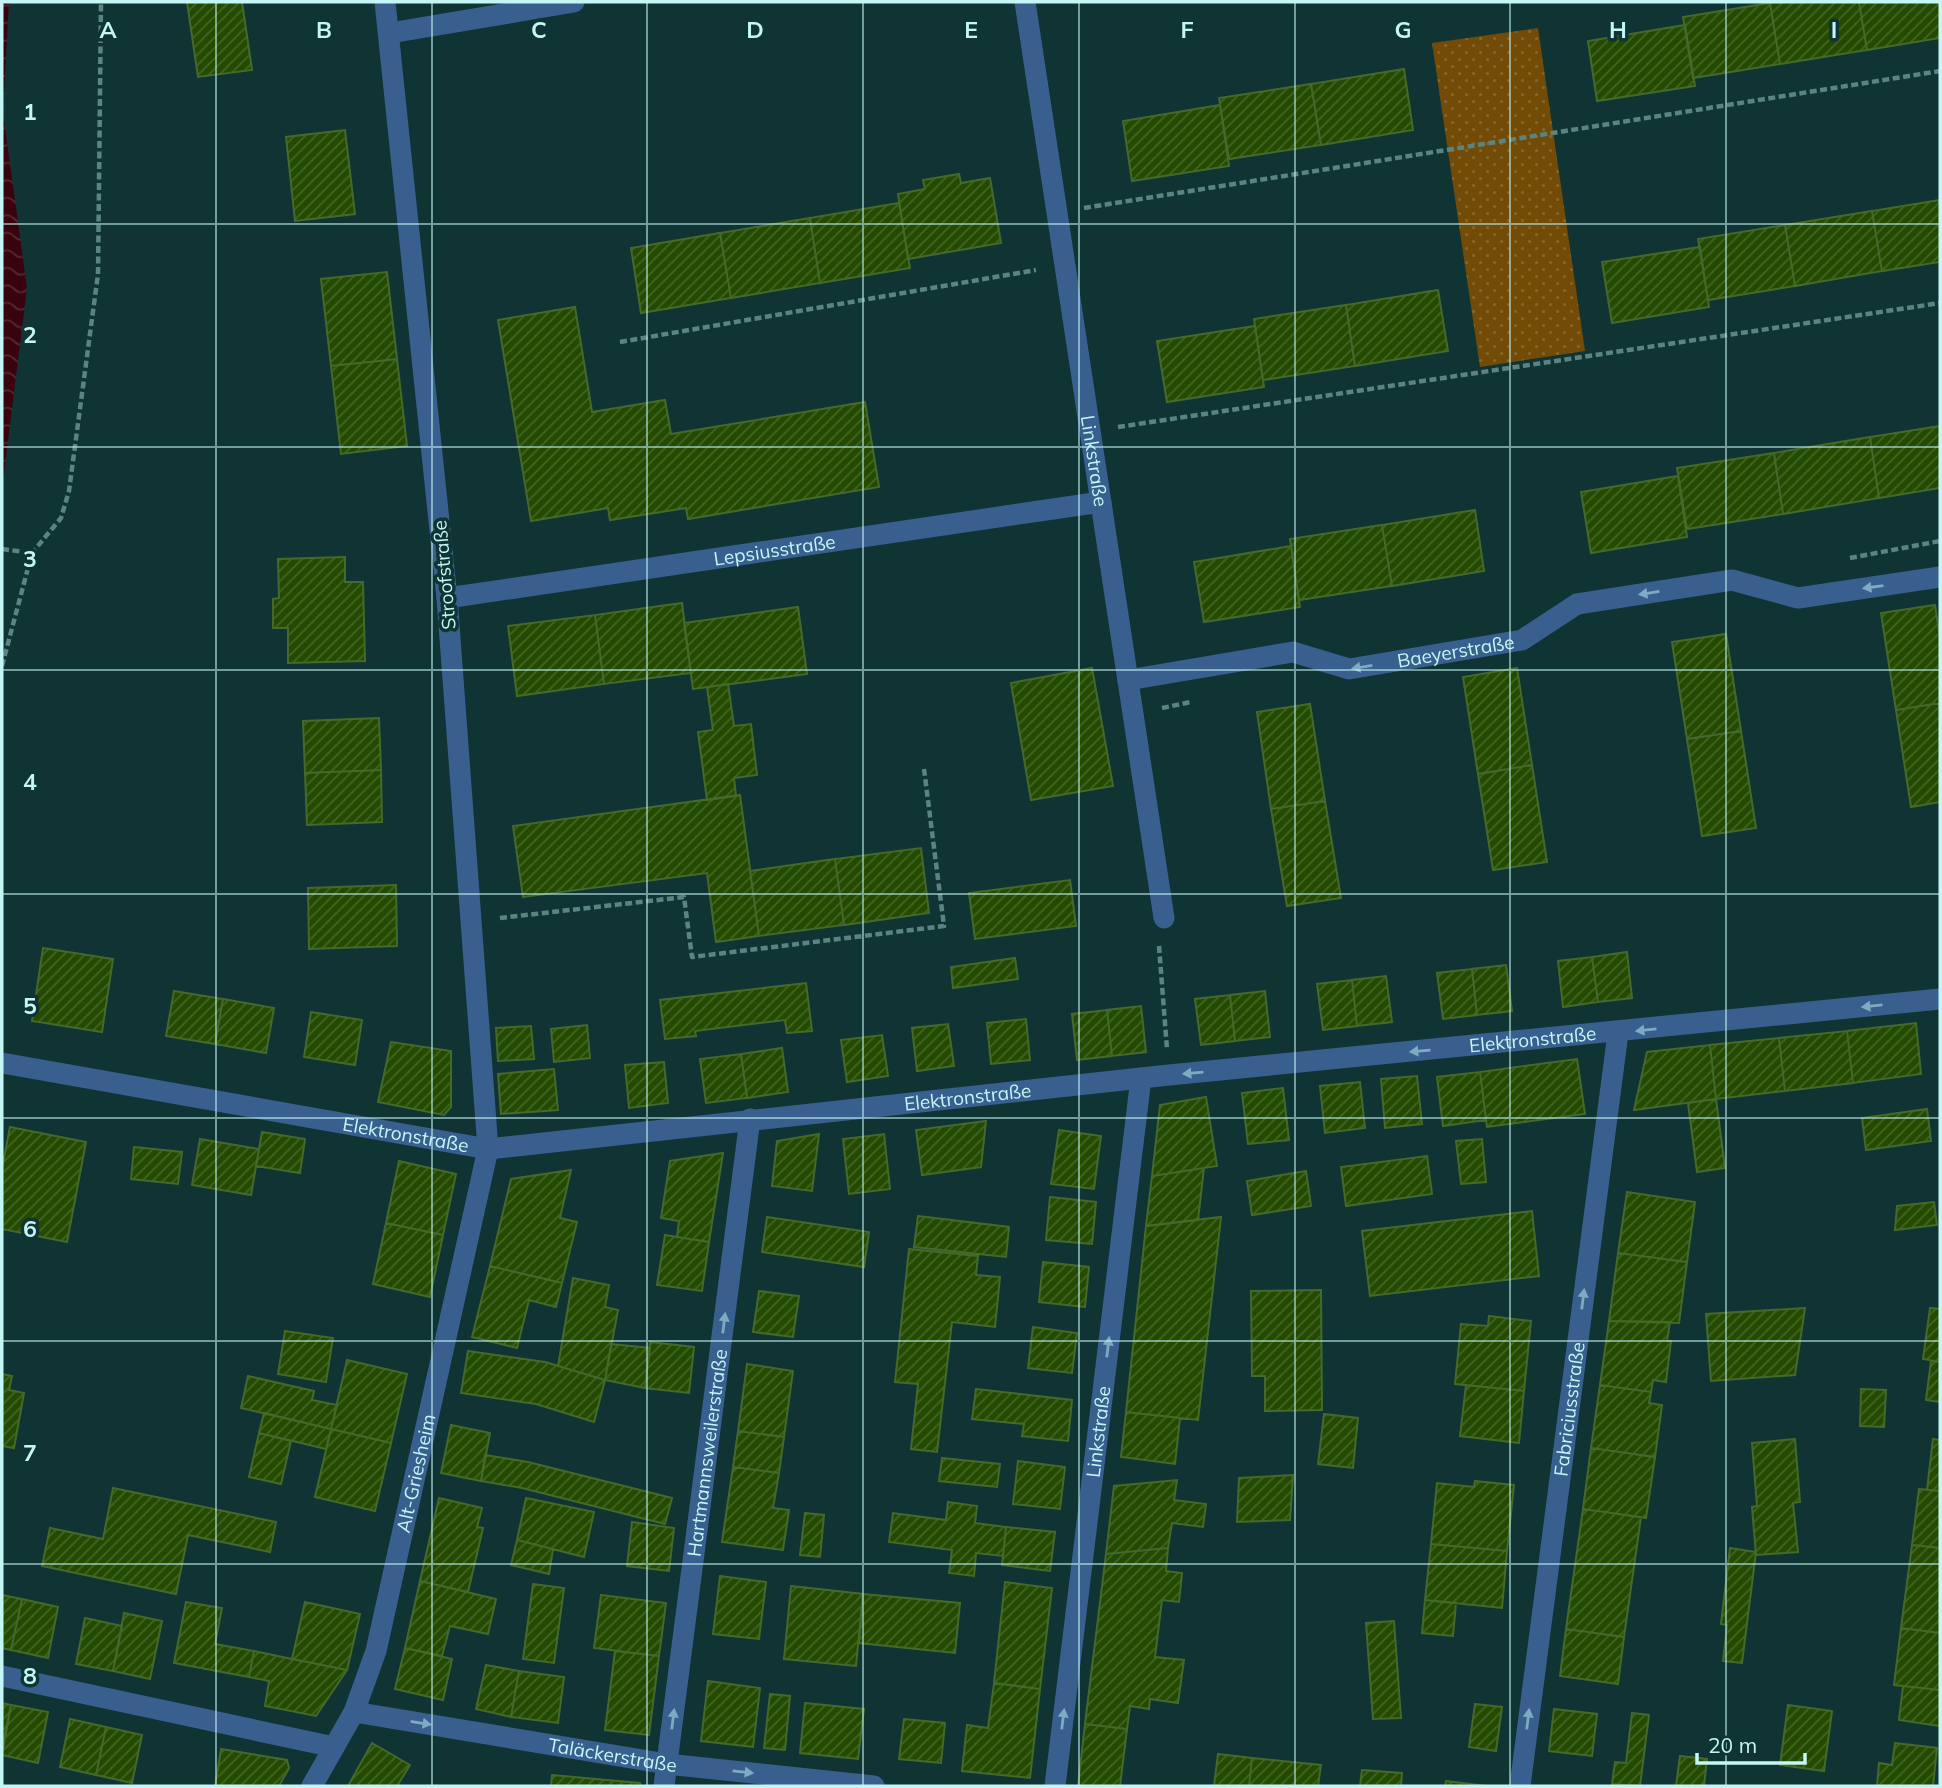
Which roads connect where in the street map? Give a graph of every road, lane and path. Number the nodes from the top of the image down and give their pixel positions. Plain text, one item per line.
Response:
1 (101, 2) edge
2 (385, 2) edge
3 (574, 2) edge
4 (1024, 2) edge
5 (390, 33) junction
6 (1940, 71) edge
7 (1056, 213) junction
8 (1064, 266) junction
9 (1940, 303) edge
10 (620, 342) dead end
11 (1089, 432) junction
12 (1101, 502) junction
13 (2, 549) edge
14 (32, 553) junction
15 (1940, 578) edge
16 (447, 598) junction
17 (2, 666) edge
18 (1128, 680) junction
19 (924, 769) dead end
20 (1164, 918) joint
21 (471, 921) junction
22 (1940, 999) edge
23 (1618, 1033) junction
24 (2, 1063) edge
25 (1169, 1075) junction
26 (1141, 1078) junction
27 (750, 1119) junction
28 (488, 1149) junction
29 (2, 1676) edge
30 (354, 1712) junction
31 (334, 1747) junction
32 (667, 1764) junction
33 (312, 1786) edge
34 (664, 1786) edge
35 (874, 1786) edge
36 (1055, 1786) edge
37 (1520, 1786) edge

1 - 14 path
2 - 5 street, Stroofstraße
3 - 5 street
4 - 7 street, Linkstraße
5 - 16 street, Stroofstraße
6 - 7 path
7 - 8 street, Linkstraße
8 - 10 path
8 - 11 street, Linkstraße
9 - 11 path
11 - 12 street, Linkstraße
12 - 16 street, Lepsiusstraße
12 - 18 street, Linkstraße
13 - 14 path
14 - 17 path
15 -> 18 street, Baeyerstraße
16 - 21 street, Stroofstraße
18 - 20 street, Linkstraße
19 - 21 path
20 - 25 path
21 - 28 street, Stroofstraße
22 -> 23 street, Elektronstraße
23 -> 25 street, Elektronstraße
37 -> 23 street, Fabriciusstraße
24 - 28 street, Elektronstraße
25 - 26 street, Elektronstraße
26 - 27 street, Elektronstraße
36 -> 26 street, Linkstraße
27 - 28 street, Elektronstraße
32 -> 27 street, Hartmannsweilerstraße
28 - 30 street, Alt-Griesheim
29 - 31 street
30 - 31 street, Alt-Griesheim
30 -> 32 street, Taläckerstraße
31 - 33 street, Alt-Griesheim
32 - 34 street, Hartmannsweilerstraße
32 -> 35 street, Taläckerstraße

